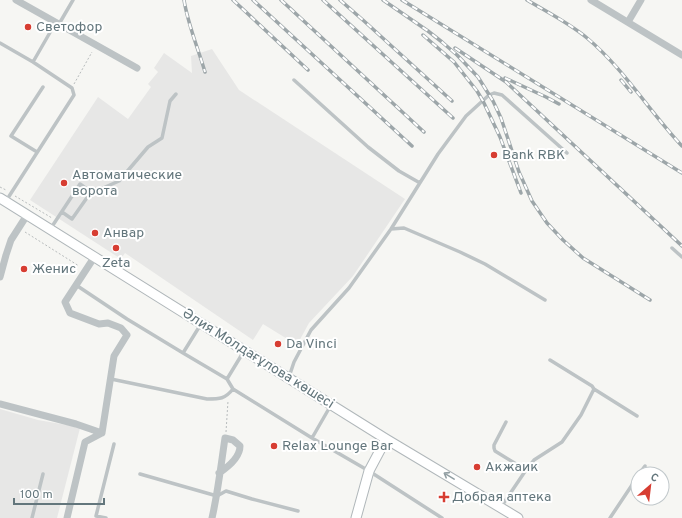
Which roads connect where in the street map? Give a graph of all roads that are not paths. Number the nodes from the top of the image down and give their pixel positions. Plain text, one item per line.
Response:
1 (16, 0) edge
2 (73, 0) edge
3 (591, 0) edge
4 (640, 0) edge
5 (628, 22) junction
6 (58, 23) junction
7 (0, 43) edge
8 (682, 55) edge
9 (33, 62) junction
10 (137, 68) dead end
11 (294, 80) dead end
12 (43, 87) dead end
13 (176, 94) dead end
14 (37, 152) junction
15 (567, 154) dead end
16 (420, 183) junction
17 (88, 190) junction
18 (6, 198) edge
19 (62, 212) junction
20 (27, 215) junction
21 (50, 229) junction
22 (391, 229) junction
23 (672, 248) dead end
24 (95, 256) junction
25 (682, 257) edge
26 (0, 277) edge
27 (76, 285) junction
28 (545, 300) dead end
29 (201, 323) junction
30 (245, 350) junction
31 (183, 353) junction
32 (550, 360) dead end
33 (289, 378) junction
34 (111, 379) junction
35 (227, 379) junction
36 (233, 389) junction
37 (594, 390) junction
38 (0, 404) edge
39 (331, 404) junction
40 (637, 416) dead end
41 (506, 422) dead end
42 (102, 433) junction
43 (312, 438) junction
44 (386, 439) junction
45 (114, 444) dead end
46 (526, 470) junction
47 (369, 471) junction
48 (219, 473) junction
49 (43, 474) dead end
50 (140, 474) dead end
51 (630, 488) edge
52 (217, 496) junction
53 (501, 508) junction
54 (298, 511) dead end
55 (32, 518) edge
56 (67, 518) edge
57 (106, 518) edge
58 (212, 518) edge
59 (356, 518) edge
60 (442, 518) edge
61 (517, 518) edge
62 (610, 518) edge

1 - 6 street
2 - 6 lane
3 - 5 street
4 - 5 street
5 - 8 street
6 - 9 lane
6 - 10 street
7 - 9 lane
9 - 14 lane
11 - 16 lane
12 - 14 lane
13 - 17 lane
14 - 18 lane
15 - 16 lane
16 - 22 lane
17 - 19 lane
17 - 19 lane
18 - 20 main road, Әлия Молдағұлова көшесі
19 - 21 lane
20 - 21 main road, Әлия Молдағұлова көшесі
20 - 26 street
21 - 24 main road, Әлия Молдағұлова көшесі
22 - 28 lane
22 - 33 lane
23 - 25 lane
24 - 27 street
24 - 29 main road, Әлия Молдағұлова көшесі
27 - 31 lane
27 - 34 street
29 - 30 main road, Әлия Молдағұлова көшесі
29 - 31 lane
30 - 33 main road, Әлия Молдағұлова көшесі
30 - 35 lane
31 - 35 lane
32 - 37 lane
33 - 39 main road, Әлия Молдағұлова көшесі
34 - 36 lane
34 - 42 street
35 - 36 lane
36 - 43 lane
37 - 40 lane
37 - 46 lane
38 - 42 street
39 - 43 lane
39 - 44 main road, Әлия Молдағұлова көшесі
41 - 46 lane
42 - 56 street
43 - 47 lane
44 - 47 main road
53 -> 44 main road, Әлия Молдағұлова көшесі
45 - 57 lane
46 - 53 lane
47 - 59 main road
47 - 60 lane
48 - 48 street
48 - 52 street
49 - 55 lane
50 - 52 lane
51 - 62 lane
52 - 54 lane
52 - 58 street
53 - 61 main road, Әлия Молдағұлова көшесі

